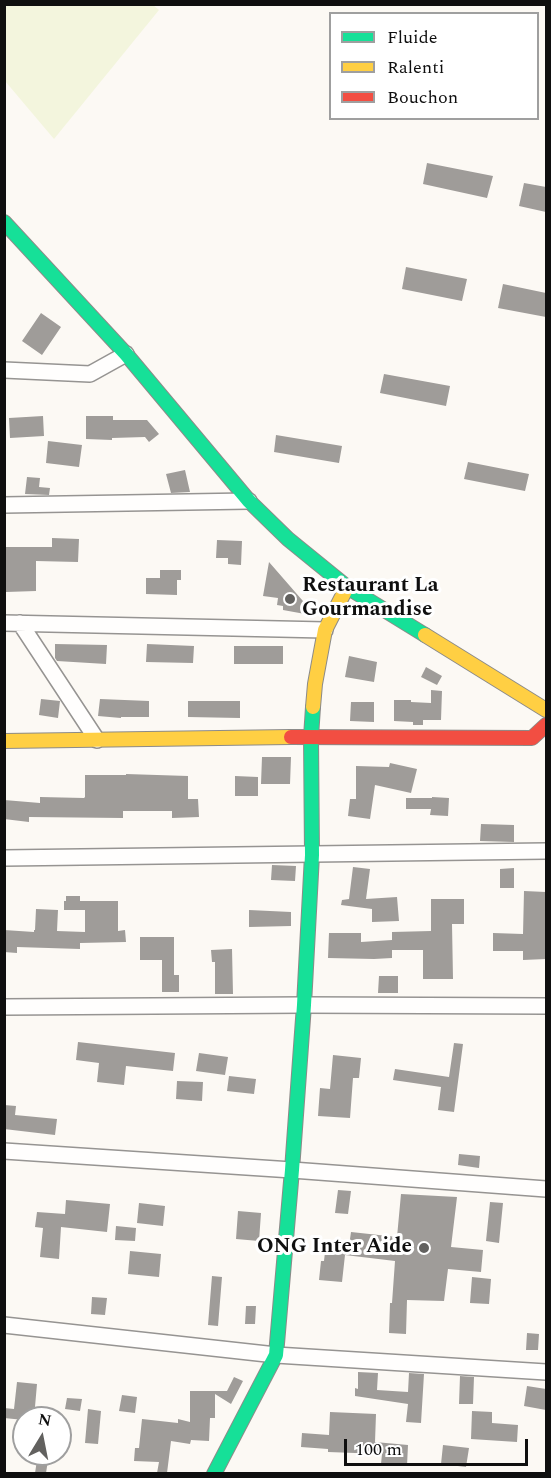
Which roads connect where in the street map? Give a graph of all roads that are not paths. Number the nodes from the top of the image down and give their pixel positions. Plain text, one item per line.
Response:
1 (8, 232) edge
2 (126, 354) junction
3 (4, 370) edge
4 (249, 501) junction
5 (4, 506) edge
6 (347, 587) junction
7 (12, 623) edge
8 (325, 630) junction
9 (546, 710) edge
10 (546, 725) edge
11 (310, 737) junction
12 (97, 740) junction
13 (4, 741) edge
14 (546, 851) edge
15 (312, 855) junction
16 (4, 858) edge
17 (304, 1005) junction
18 (546, 1006) edge
19 (4, 1007) edge
20 (4, 1151) edge
21 (292, 1170) junction
22 (546, 1189) edge
23 (4, 1325) edge
24 (276, 1355) junction
25 (546, 1372) edge
26 (214, 1473) edge

1 - 2 street
2 - 3 street
2 - 4 street
4 - 5 street
4 - 6 street
6 - 8 street
6 - 9 street
7 - 8 street
7 - 12 street
8 - 11 street
10 - 11 street
11 - 12 street
11 - 15 street
12 - 13 street
14 - 15 street
15 - 16 street
15 - 17 street
17 - 18 street
17 - 19 street
17 - 21 street
20 - 21 street
21 - 22 street
21 - 24 street
23 - 24 street
24 - 25 street
24 - 26 street

